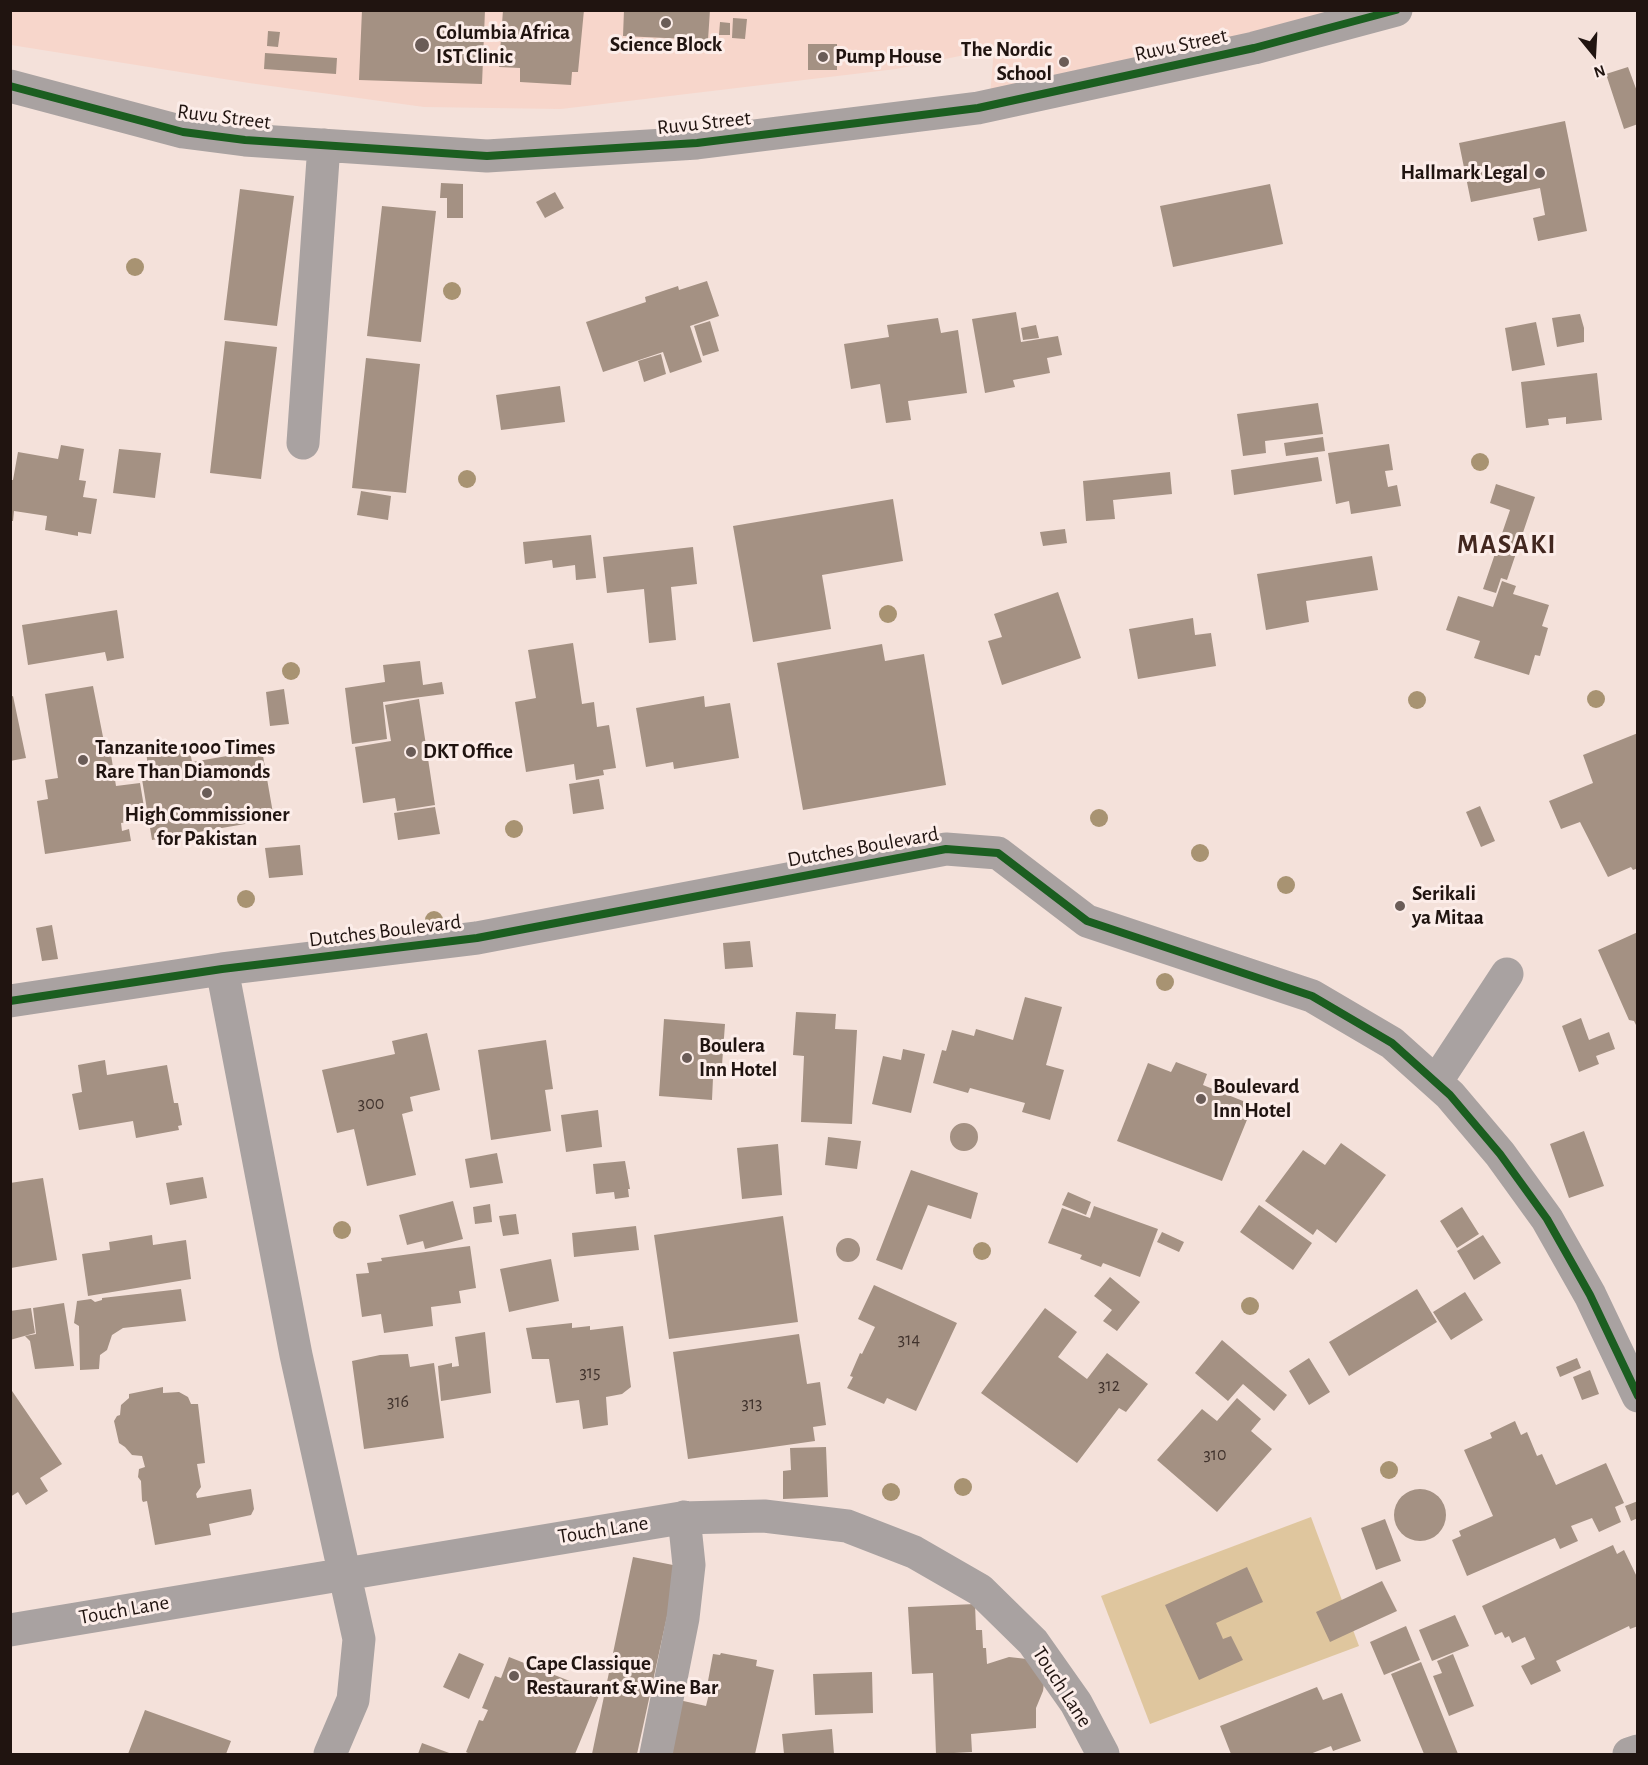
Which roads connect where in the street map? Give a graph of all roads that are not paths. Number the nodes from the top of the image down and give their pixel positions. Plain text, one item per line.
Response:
1 (1396, 10) edge
2 (10, 86) edge
3 (324, 145) junction
4 (303, 443) dead end
5 (222, 969) junction
6 (1507, 974) dead end
7 (10, 1001) edge
8 (1436, 1082) junction
9 (1638, 1396) edge
10 (684, 1517) junction
11 (343, 1573) junction
12 (10, 1630) edge
13 (1638, 1751) edge
14 (330, 1755) edge
15 (656, 1755) edge
16 (1103, 1755) edge
17 (1629, 1755) edge

1 - 3 street, Ruvu Street
2 - 3 street, Ruvu Street
3 - 4 street
5 - 7 street, Dutches Boulevard
5 - 8 street, Dutches Boulevard
5 - 11 street
6 - 8 street
8 - 9 street, Dutches Boulevard
10 - 11 street, Touch Lane
10 - 15 street
10 - 16 street, Touch Lane
11 - 12 street, Touch Lane
11 - 14 street
13 - 17 street

